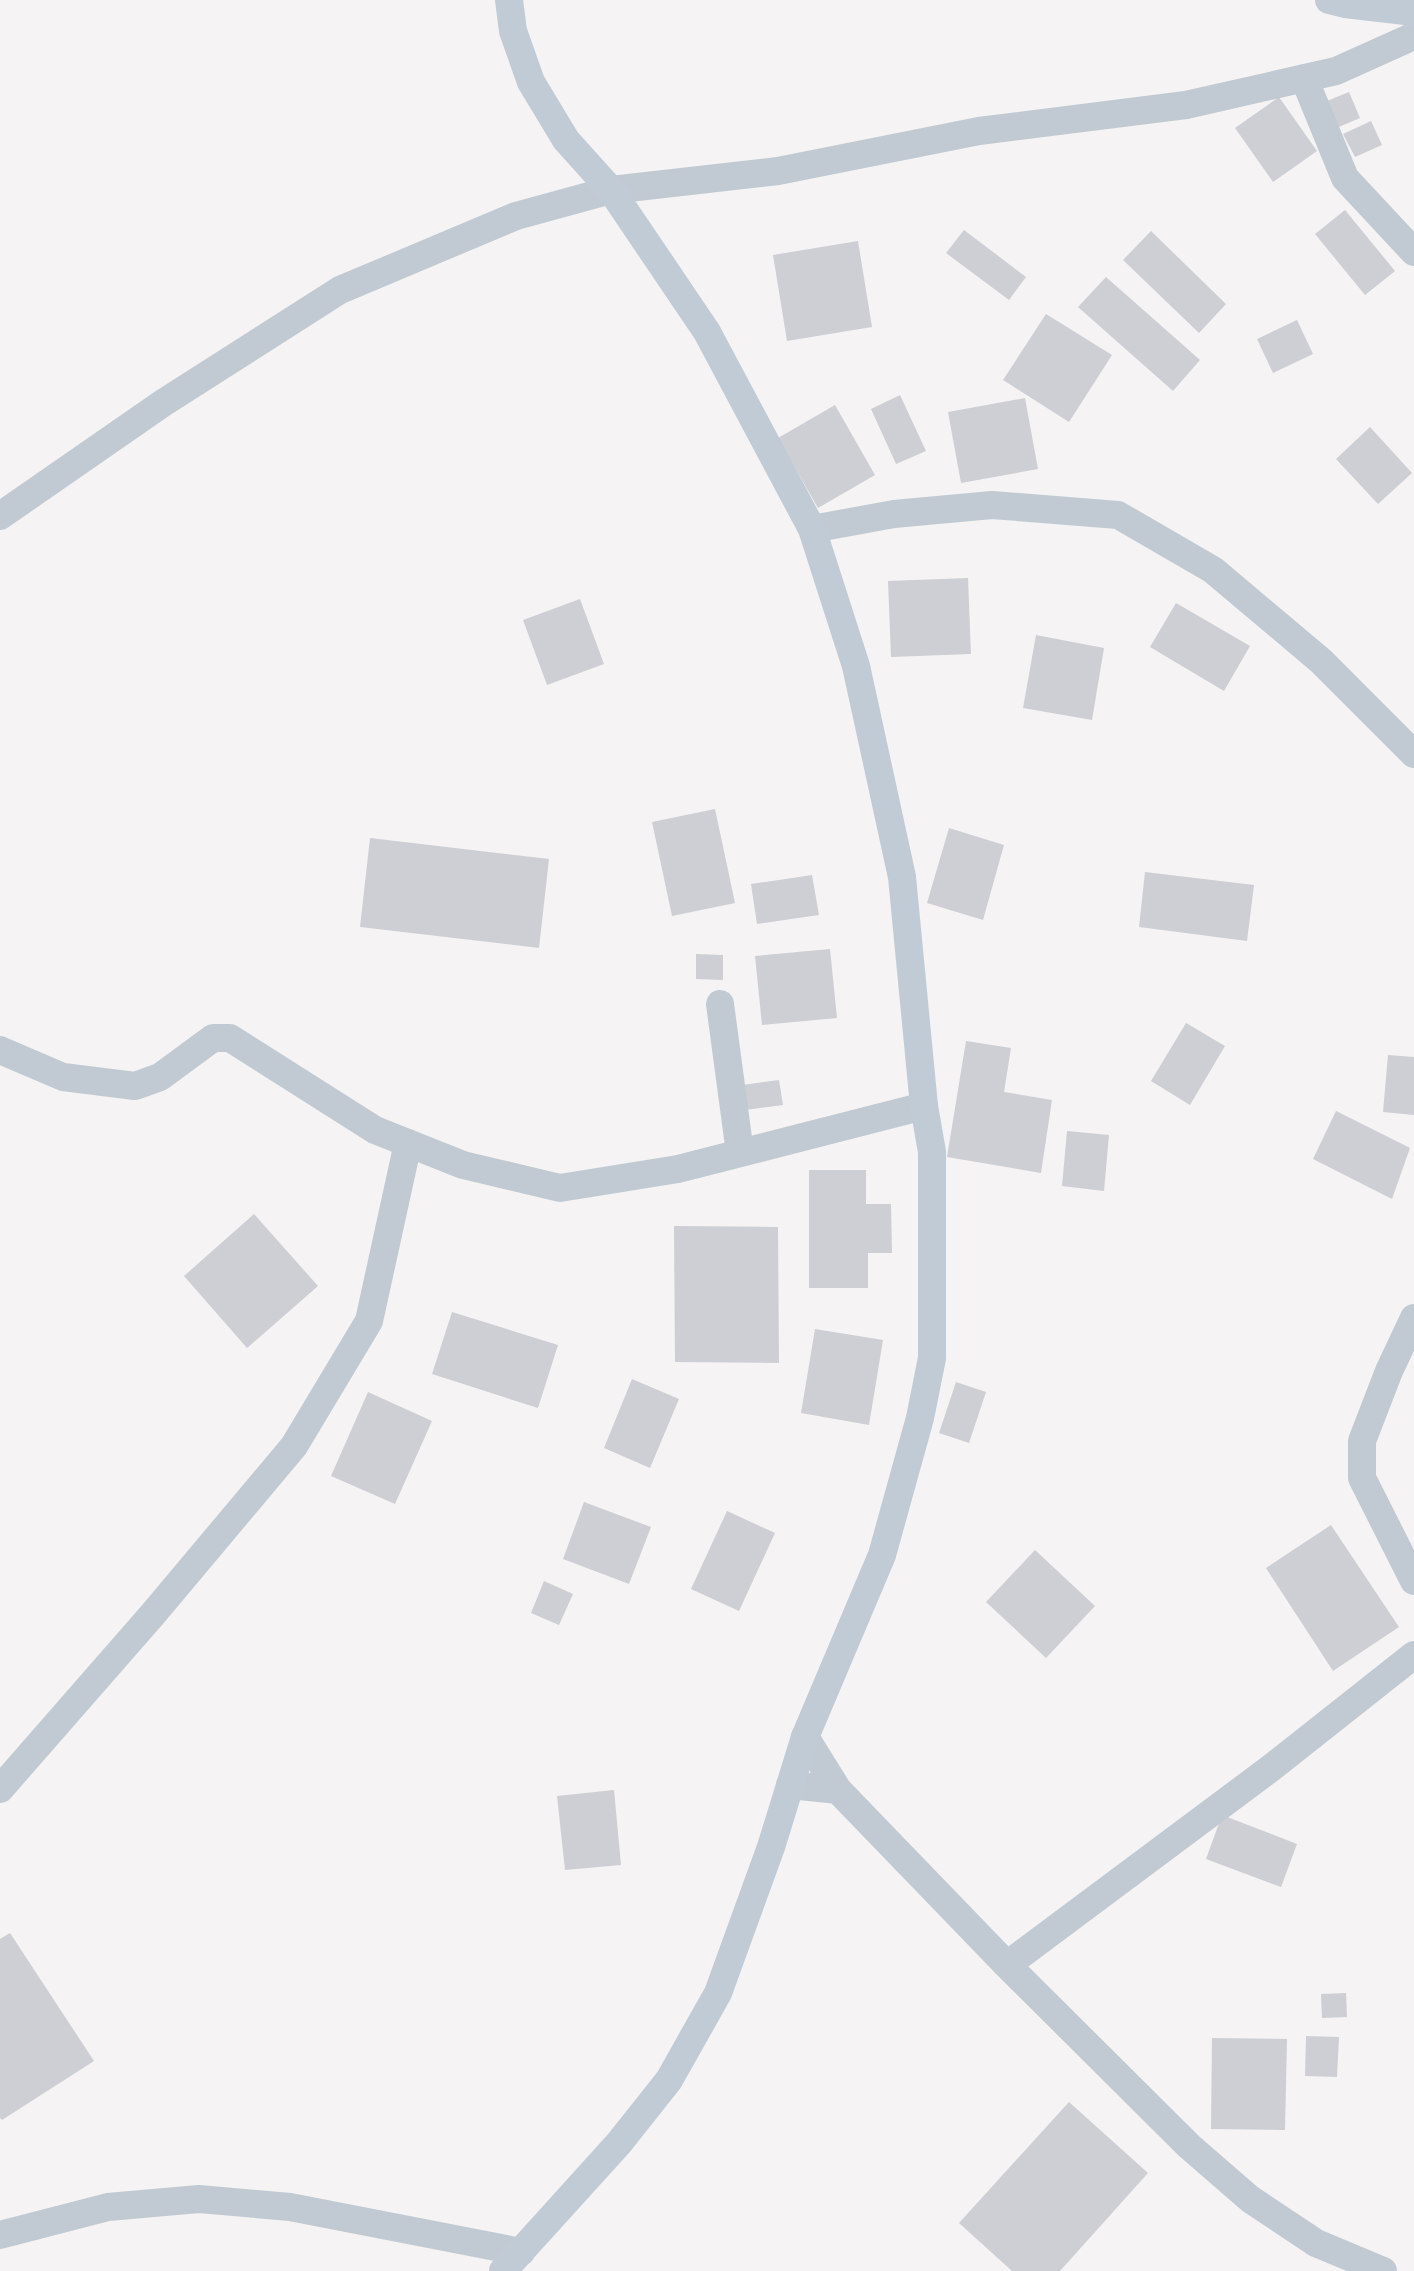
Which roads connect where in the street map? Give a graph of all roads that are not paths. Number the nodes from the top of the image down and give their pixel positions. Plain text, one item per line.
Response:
1 (509, 0) edge
2 (1329, 0) edge
3 (1414, 12) edge
4 (1414, 36) edge
5 (1304, 78) junction
6 (611, 190) junction
7 (1414, 252) edge
8 (0, 516) edge
9 (812, 529) junction
10 (1414, 754) edge
11 (720, 1004) dead end
12 (0, 1050) edge
13 (924, 1106) junction
14 (408, 1143) junction
15 (740, 1153) junction
16 (1414, 1318) edge
17 (1414, 1581) edge
18 (1414, 1655) edge
19 (805, 1737) junction
20 (790, 1785) junction
21 (0, 1788) edge
22 (838, 1790) junction
23 (1007, 1965) junction
24 (0, 2235) edge
25 (512, 2261) edge
26 (1383, 2271) edge

1 - 6 street
2 - 3 street
4 - 5 street
5 - 6 street
5 - 7 street
6 - 8 street
6 - 9 street
9 - 10 street
9 - 13 street
11 - 15 street
12 - 14 street
13 - 15 street
13 - 19 street
14 - 15 street
14 - 21 street
16 - 17 street
18 - 23 street
19 - 20 street
19 - 22 street
20 - 22 street
20 - 25 street
22 - 23 street
23 - 26 street
24 - 25 street

